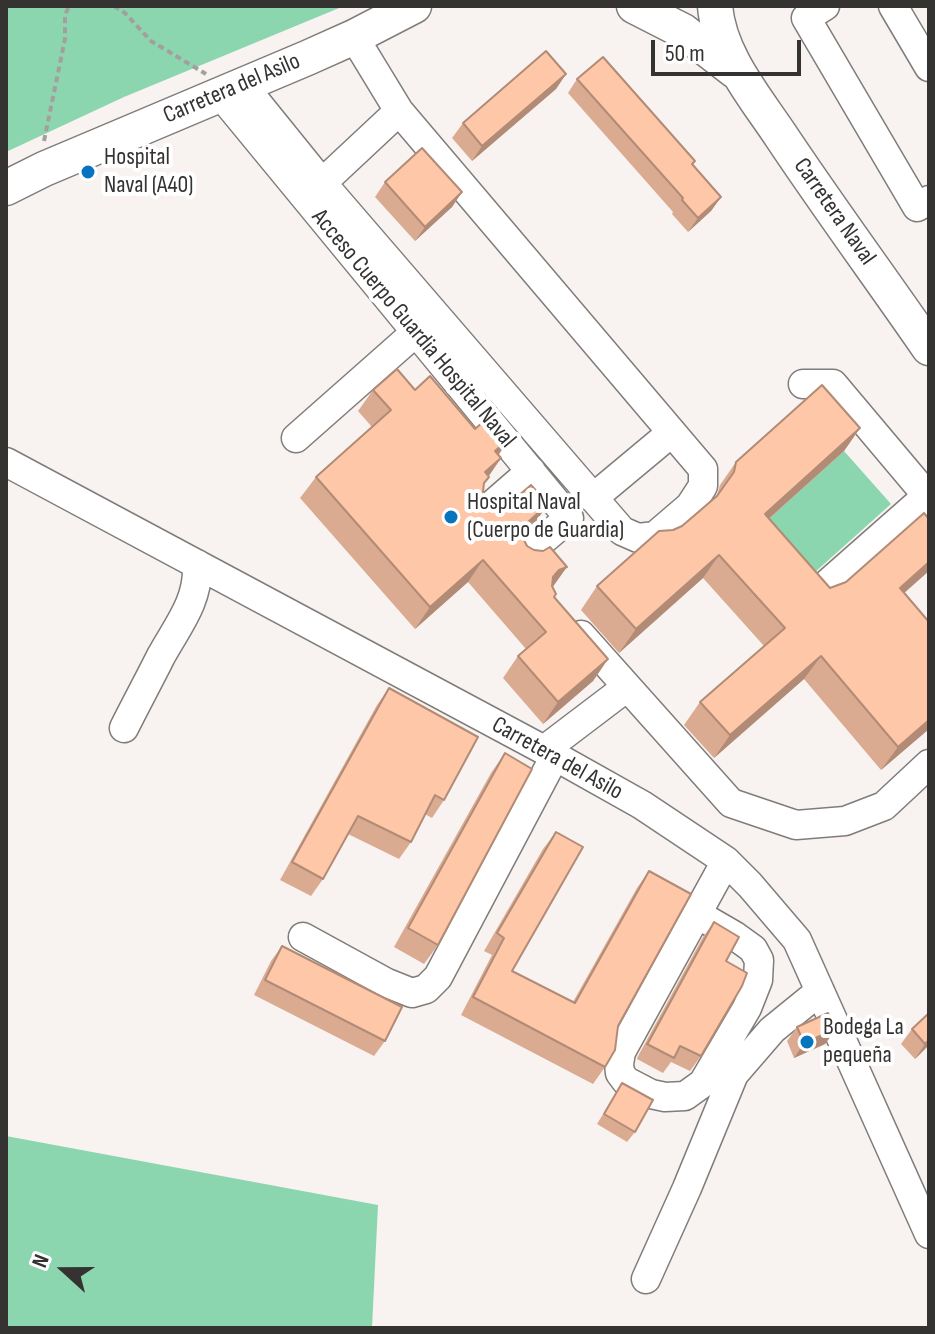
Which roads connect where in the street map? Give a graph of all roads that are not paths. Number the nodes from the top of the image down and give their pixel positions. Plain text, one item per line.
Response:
1 (634, 6) edge
2 (715, 6) edge
3 (825, 6) edge
4 (893, 6) edge
5 (415, 7) edge
6 (354, 37) junction
7 (929, 67) edge
8 (741, 76) junction
9 (231, 89) junction
10 (399, 111) junction
11 (322, 183) junction
12 (6, 188) edge
13 (929, 200) edge
14 (416, 332) junction
15 (929, 348) edge
16 (803, 384) dead end
17 (671, 433) junction
18 (296, 438) dead end
19 (6, 462) edge
20 (531, 471) junction
21 (928, 497) edge
22 (593, 498) junction
23 (485, 511) edge
24 (524, 556) edge
25 (197, 564) junction
26 (818, 592) edge
27 (564, 617) edge
28 (627, 687) junction
29 (124, 728) dead end
30 (549, 753) junction
31 (929, 764) edge
32 (726, 861) junction
33 (697, 914) junction
34 (303, 937) dead end
35 (820, 991) junction
36 (929, 1234) edge
37 (646, 1279) dead end

1 - 8 main road, Carretera Naval
2 - 8 main road, Carretera Naval
3 - 13 street
4 - 7 street
5 - 6 main road, Carretera del Asilo
6 - 9 main road, Carretera del Asilo
6 - 10 street
8 - 15 main road, Carretera Naval
9 - 11 street
9 - 12 main road, Carretera del Asilo
9 - 14 street, Acceso Cuerpo Guardia Hospital Naval
10 - 11 street
10 - 17 street
11 - 22 street
14 - 18 street
14 - 20 street, Acceso Cuerpo Guardia Hospital Naval
16 - 21 street
17 - 22 street
17 - 22 street
19 - 25 street, Carretera del Asilo
20 - 23 street
20 - 24 street, Acceso Cuerpo Guardia Hospital Naval
21 - 26 street
25 - 29 street
25 - 30 street, Carretera del Asilo
27 - 28 street
28 - 30 street
28 - 31 street
30 - 32 street, Carretera del Asilo
30 - 34 street
32 - 33 street
32 - 35 street, Carretera del Asilo
33 - 33 street
35 - 36 street, Carretera del Asilo
35 - 37 street

